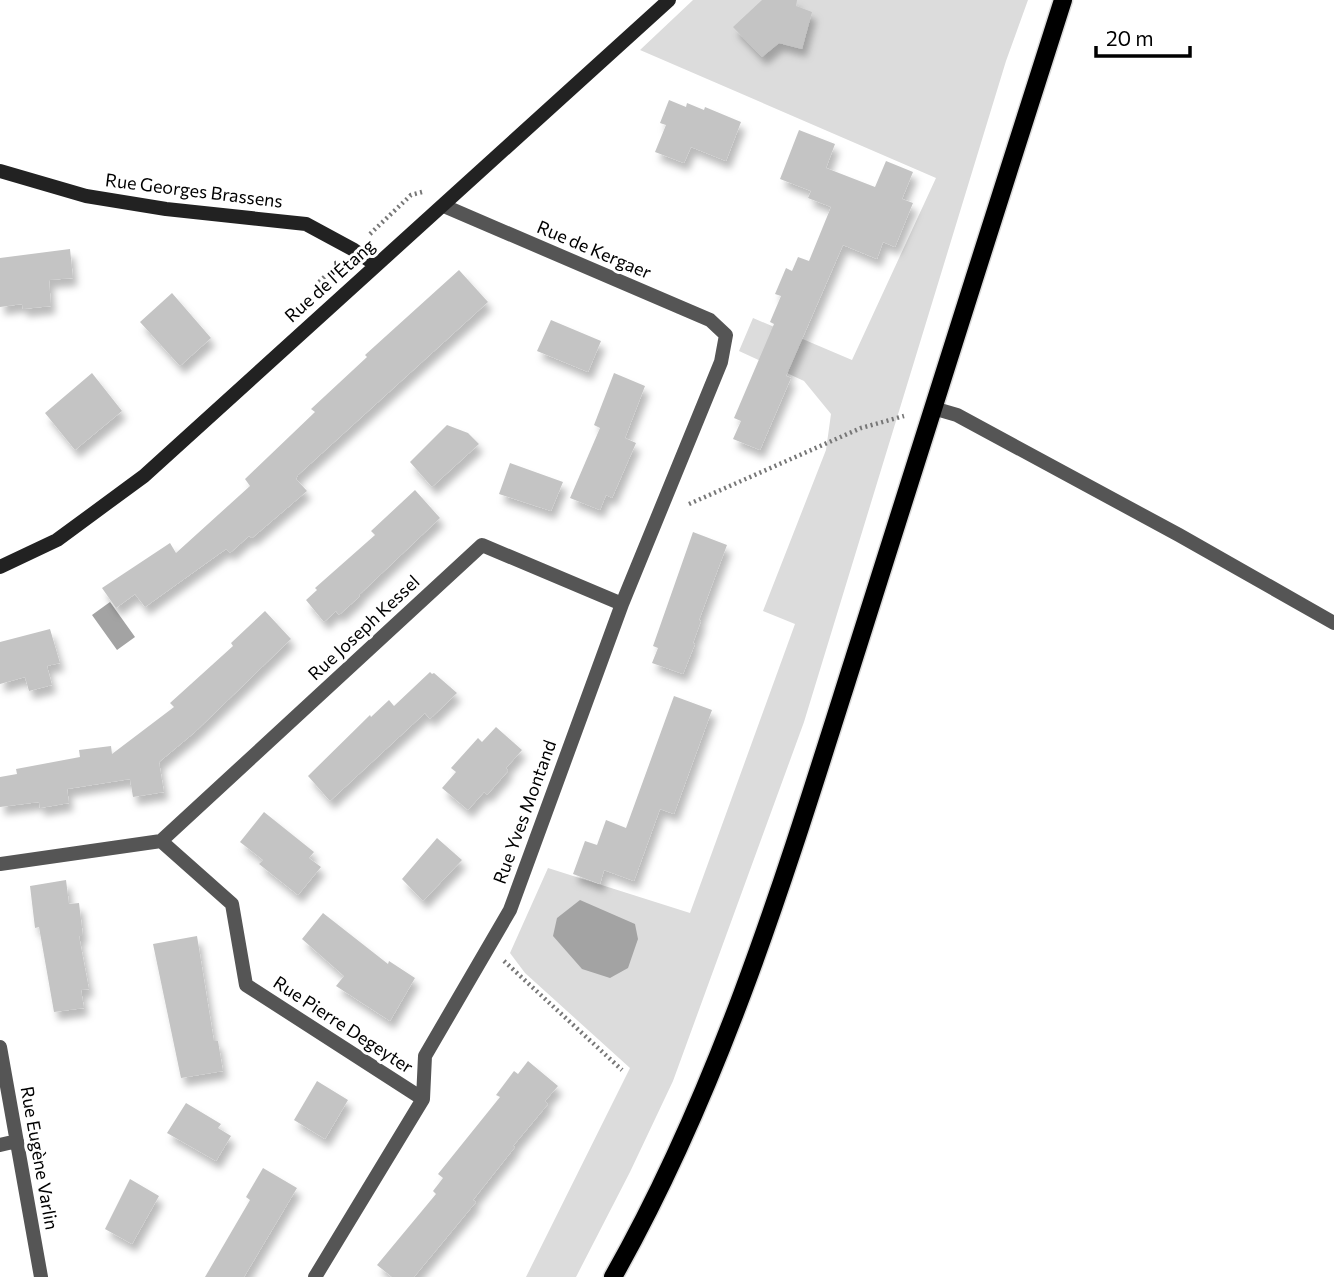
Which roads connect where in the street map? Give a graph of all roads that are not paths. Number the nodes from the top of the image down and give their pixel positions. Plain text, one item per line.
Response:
1 (669, 0) edge
2 (1063, 0) edge
3 (0, 171) edge
4 (444, 206) junction
5 (376, 265) junction
6 (726, 335) joint
7 (933, 408) junction
8 (0, 567) edge
9 (622, 604) junction
10 (1334, 623) edge
11 (161, 841) junction
12 (0, 864) edge
13 (0, 1047) edge
14 (423, 1099) junction
15 (17, 1141) junction
16 (0, 1145) edge
17 (41, 1277) edge
18 (315, 1277) edge
19 (614, 1277) edge

1 - 4 street, Rue de l'Étang
2 - 7 main road
3 - 5 street, Rue Georges Brassens
4 - 5 street, Rue de l'Étang
4 - 6 street, Rue de Kergaer
5 - 8 street, Rue de l'Étang
6 - 9 street, Rue Yves Montand
7 - 10 street
7 - 19 main road
9 - 11 street, Rue Joseph Kessel
9 - 14 street, Rue Yves Montand
11 - 12 street
11 - 14 street, Rue Pierre Degeyter
13 - 15 street, Rue Eugène Varlin
14 - 18 street, Rue Yves Montand
15 - 16 street
15 - 17 street, Rue Eugène Varlin

